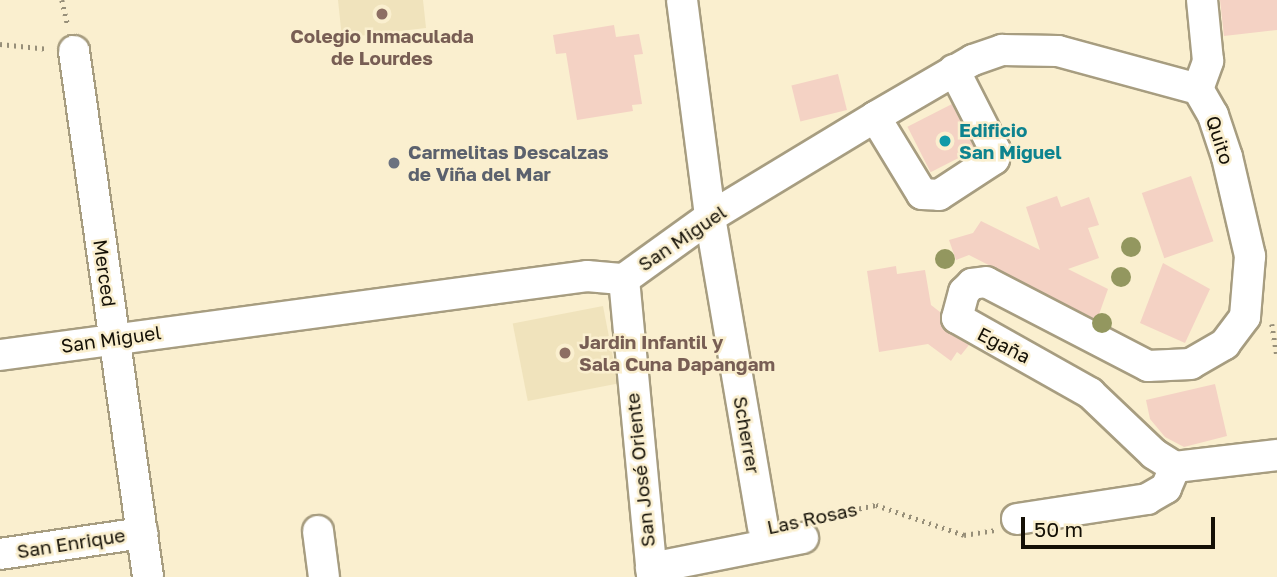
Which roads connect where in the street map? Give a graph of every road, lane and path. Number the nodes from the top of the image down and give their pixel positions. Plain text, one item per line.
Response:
1 (682, 0) edge
2 (1202, 0) edge
3 (0, 44) edge
4 (74, 51) joint
5 (954, 70) junction
6 (1198, 89) junction
7 (874, 117) junction
8 (710, 217) junction
9 (624, 279) junction
10 (1250, 283) joint
11 (115, 338) junction
12 (0, 355) edge
13 (1277, 455) edge
14 (1175, 467) junction
15 (1010, 524) joint
16 (763, 528) dead end
17 (808, 528) joint
18 (318, 531) dead end
19 (142, 533) junction
20 (0, 554) edge
21 (651, 573) edge
22 (148, 577) edge
23 (324, 577) edge

1 - 8 street
2 - 6 street
3 - 4 path
4 - 11 street, Merced
5 - 6 street, San Miguel
5 - 7 street, San Miguel
5 - 7 street
6 - 10 street, Quito
7 - 8 street, San Miguel
8 - 9 street, San Miguel
8 - 16 street, Scherrer
9 - 11 street, San Miguel
9 - 21 street, San José Oriente
10 - 14 street, Egaña
11 - 12 street, San Miguel
11 - 19 street, Merced
13 - 14 street
14 - 15 street
15 - 17 path, Las Rosas
17 - 21 street
18 - 23 street
19 - 20 street, San Enrique
19 - 22 street, Merced

